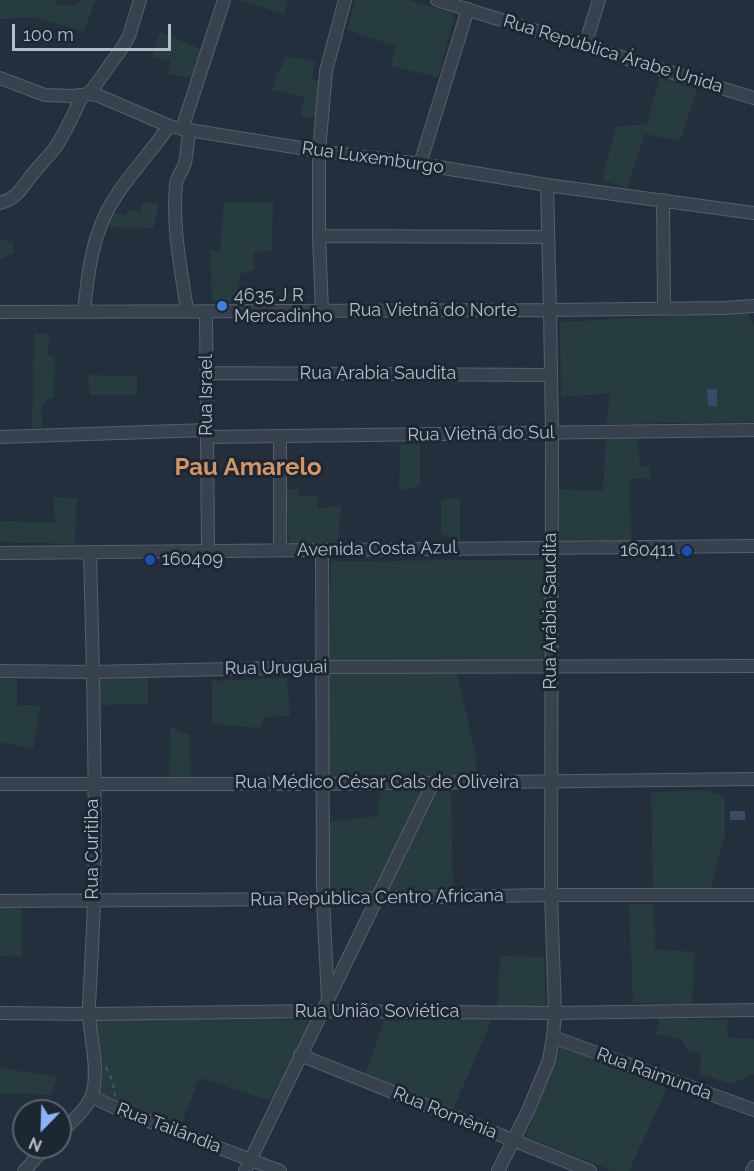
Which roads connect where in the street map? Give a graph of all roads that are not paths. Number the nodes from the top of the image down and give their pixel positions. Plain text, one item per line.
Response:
1 (140, 0) edge
2 (224, 0) edge
3 (345, 0) edge
4 (437, 0) edge
5 (599, 0) edge
6 (468, 9) junction
7 (585, 45) junction
8 (0, 78) edge
9 (86, 94) junction
10 (754, 98) edge
11 (169, 126) junction
12 (185, 130) junction
13 (319, 151) junction
14 (420, 164) junction
15 (547, 185) junction
16 (663, 200) junction
17 (0, 203) edge
18 (754, 213) edge
19 (319, 236) junction
20 (548, 237) junction
21 (754, 306) edge
22 (664, 308) junction
23 (187, 310) junction
24 (550, 310) junction
25 (206, 311) junction
26 (322, 311) junction
27 (0, 312) edge
28 (80, 312) junction
29 (207, 372) junction
30 (550, 375) junction
31 (754, 429) edge
32 (552, 433) junction
33 (207, 434) junction
34 (0, 437) edge
35 (280, 437) junction
36 (754, 546) edge
37 (551, 547) junction
38 (279, 550) junction
39 (322, 550) junction
40 (207, 551) junction
41 (90, 552) junction
42 (0, 553) edge
43 (754, 666) edge
44 (323, 667) junction
45 (551, 667) junction
46 (0, 671) edge
47 (93, 672) junction
48 (754, 779) edge
49 (551, 782) junction
50 (433, 783) junction
51 (0, 784) edge
52 (93, 784) junction
53 (322, 784) junction
54 (551, 895) junction
55 (754, 895) edge
56 (377, 898) junction
57 (322, 899) junction
58 (94, 900) junction
59 (0, 901) edge
60 (325, 1005) junction
61 (754, 1010) edge
62 (0, 1013) edge
63 (555, 1013) junction
64 (89, 1014) junction
65 (554, 1037) junction
66 (300, 1055) junction
67 (92, 1097) junction
68 (754, 1110) edge
69 (72, 1120) edge
70 (513, 1140) junction
71 (35, 1159) edge
72 (251, 1159) junction
73 (754, 1167) edge
74 (24, 1171) edge
75 (245, 1171) edge
76 (280, 1171) edge
77 (498, 1171) edge
78 (590, 1171) edge
79 (752, 1171) edge

1 - 9 street
2 - 12 street
3 - 13 street
4 - 6 street, Rua República Árabe Unida
5 - 7 street
6 - 7 street, Rua República Árabe Unida
6 - 14 street
7 - 10 street, Rua República Árabe Unida
8 - 9 street, Rua Luxemburgo
9 - 11 street, Rua Luxemburgo
9 - 17 street
11 - 12 street, Rua Luxemburgo
11 - 28 street
12 - 13 street, Rua Luxemburgo
12 - 23 street
13 - 14 street, Rua Luxemburgo
13 - 19 street
14 - 15 street, Rua Luxemburgo
15 - 16 street, Rua Luxemburgo
15 - 20 street, Rua Arábia Saudita
16 - 18 street, Rua Luxemburgo
16 - 22 street
19 - 20 street
19 - 26 street
20 - 24 street, Rua Arábia Saudita
21 - 22 street, Rua Vietnã do Norte
22 - 24 street, Rua Vietnã do Norte
23 - 25 street, Rua Vietnã do Norte
23 - 28 street, Rua Vietnã do Norte
24 - 26 street, Rua Vietnã do Norte
24 - 30 street, Rua Arábia Saudita
25 - 26 street, Rua Vietnã do Norte
25 - 29 street, Rua Israel
27 - 28 street, Rua Vietnã do Norte
29 - 30 street, Rua Arabia Saudita
29 - 33 street, Rua Israel
30 - 32 street, Rua Arábia Saudita
31 - 32 street, Rua Vietnã do Sul
32 - 35 street, Rua Vietnã do Sul
32 - 37 street, Rua Arábia Saudita
33 - 34 street, Rua Vietnã do Sul
33 - 35 street, Rua Vietnã do Sul
33 - 40 street, Rua Israel
35 - 38 street
36 - 37 street, Avenida Costa Azul
37 - 39 street, Avenida Costa Azul
37 - 45 street, Rua Arábia Saudita
38 - 39 street, Avenida Costa Azul
38 - 40 street, Avenida Costa Azul
39 - 44 street
40 - 41 street, Avenida Costa Azul
41 - 42 street, Avenida Costa Azul
41 - 47 street, Rua Curitiba
43 - 45 street, Rua Uruguai
44 - 45 street, Rua Uruguai
44 - 47 street, Rua Uruguai
44 - 53 street
45 - 49 street, Rua Arábia Saudita
46 - 47 street, Rua Uruguai
47 - 52 street, Rua Curitiba
48 - 49 street, Rua Médico César Cals de Oliveira
49 - 50 street, Rua Médico César Cals de Oliveira
49 - 54 street, Rua Arábia Saudita
50 - 53 street, Rua Médico César Cals de Oliveira
50 - 56 street
51 - 52 street, Rua Médico César Cals de Oliveira
52 - 53 street, Rua Médico César Cals de Oliveira
52 - 58 street, Rua Curitiba
53 - 57 street
54 - 55 street, Rua República Centro Africana
54 - 56 street, Rua República Centro Africana
54 - 63 street, Rua Arábia Saudita
56 - 57 street, Rua República Centro Africana
56 - 60 street
57 - 58 street, Rua República Centro Africana
57 - 60 street
58 - 59 street, Rua República Centro Africana
58 - 64 street, Rua Curitiba
60 - 63 street, Rua União Soviética
60 - 64 street, Rua União Soviética
60 - 66 street
61 - 63 street, Rua União Soviética
62 - 64 street, Rua União Soviética
63 - 65 street, Rua Arábia Saudita
64 - 67 street, Rua Curitiba
65 - 68 street, Rua Raimunda
65 - 70 street, Rua Arábia Saudita
66 - 70 street, Rua Romênia
66 - 72 street
67 - 69 street
67 - 72 street, Rua Tailândia
70 - 77 street, Rua Arábia Saudita
70 - 78 street, Rua Romênia
71 - 74 street
72 - 75 street
72 - 76 street, Rua Tailândia
73 - 79 street

